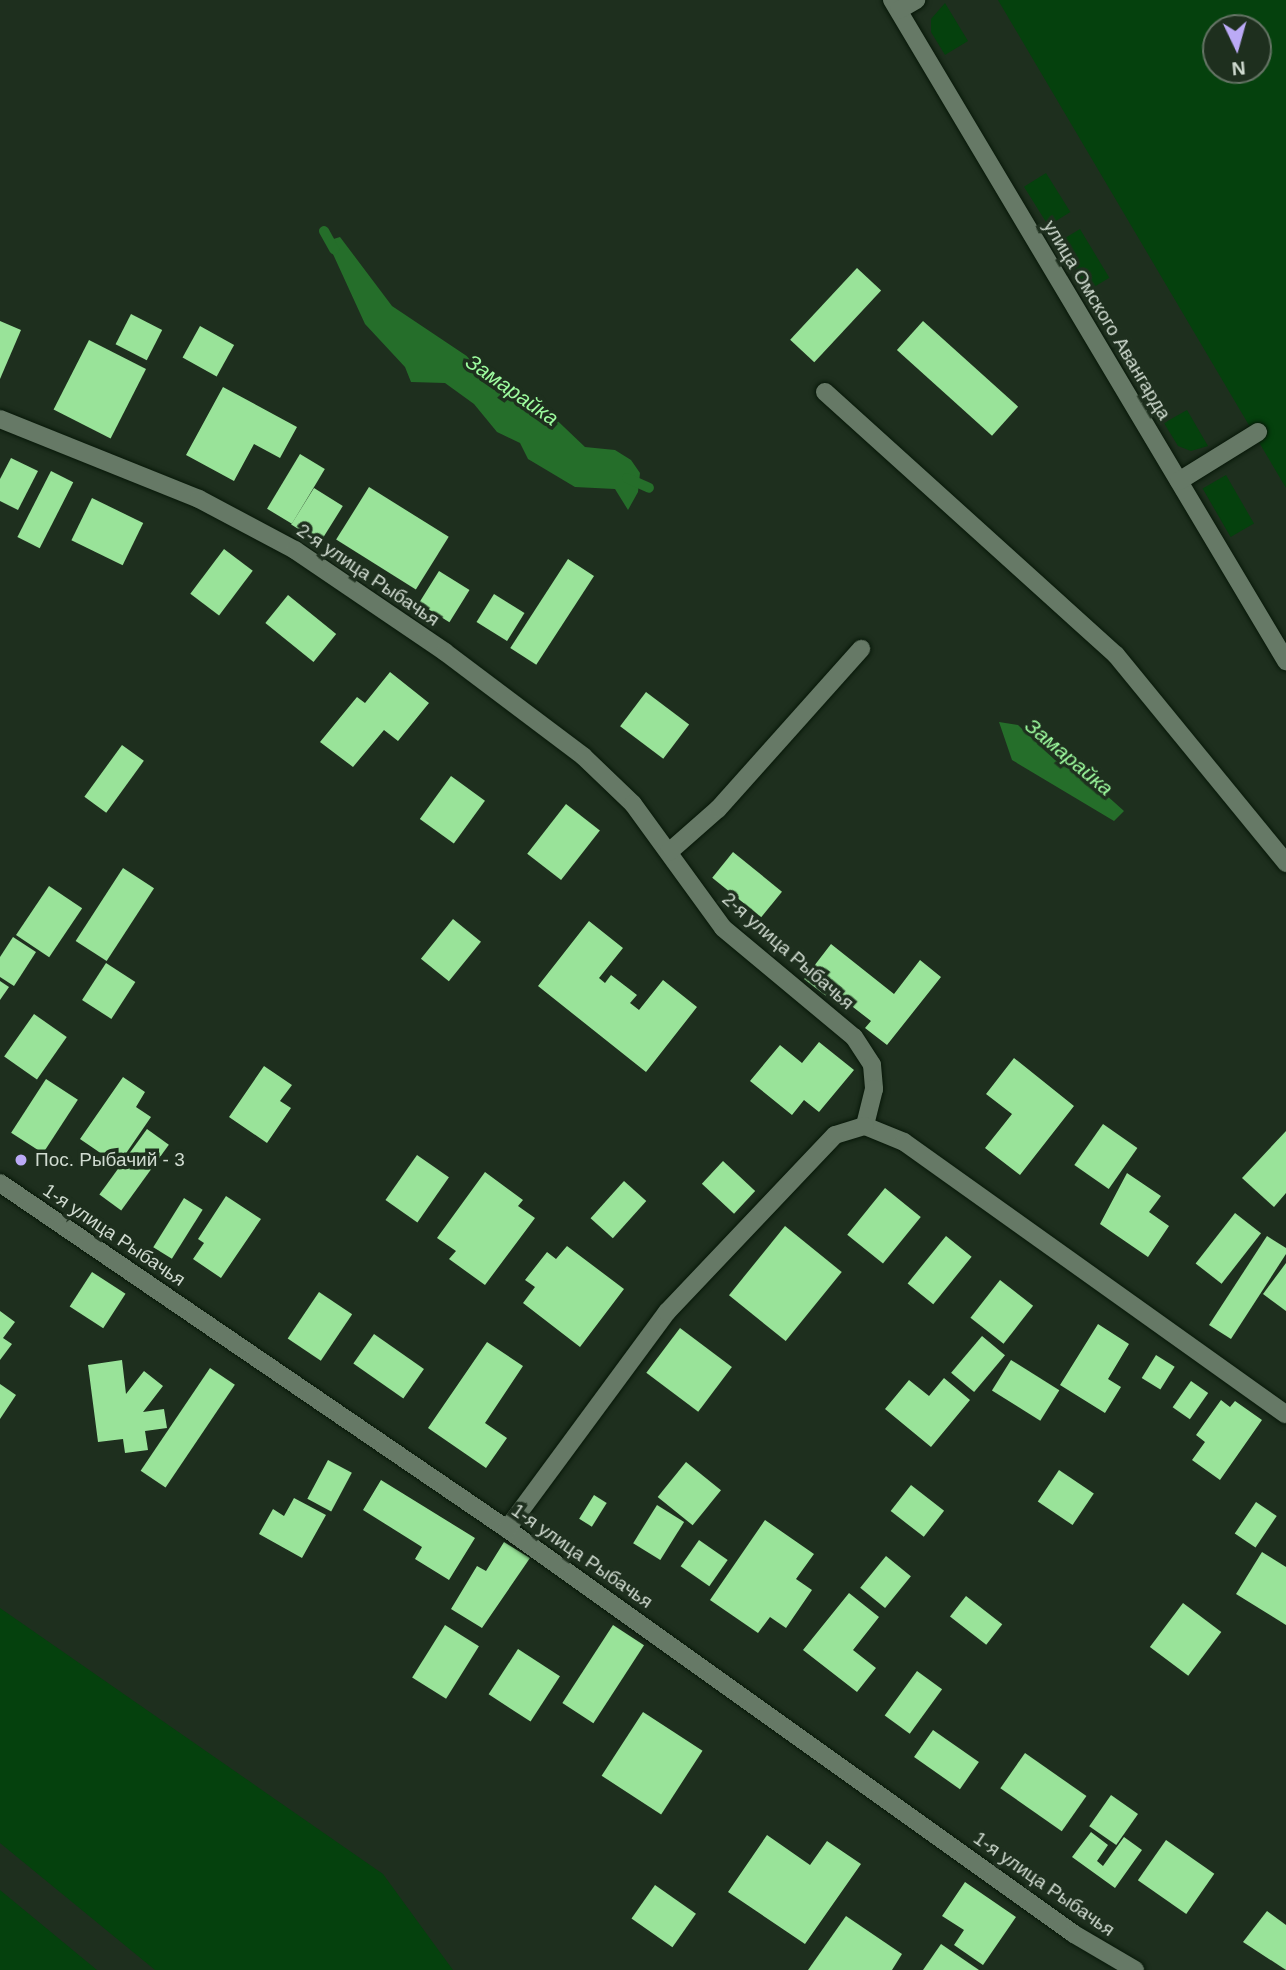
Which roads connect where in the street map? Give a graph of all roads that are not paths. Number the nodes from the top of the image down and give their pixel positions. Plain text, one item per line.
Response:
1 (916, 0) edge
2 (896, 5) edge
3 (825, 392) dead end
4 (0, 419) edge
5 (1258, 432) dead end
6 (1179, 481) junction
7 (861, 649) dead end
8 (1286, 661) edge
9 (668, 852) junction
10 (1286, 863) edge
11 (865, 1126) junction
12 (0, 1183) edge
13 (1286, 1414) edge
14 (507, 1529) junction
15 (1135, 1970) edge

1 - 2 street
2 - 6 street, улица Омского Авангарда
3 - 10 street
4 - 9 street, 2-я улица Рыбачья
5 - 6 street
6 - 8 street, улица Омского Авангарда
7 - 9 street
9 - 11 street, 2-я улица Рыбачья
11 - 13 street
11 - 14 street
12 - 14 street, 1-я улица Рыбачья
14 - 15 street, 1-я улица Рыбачья

